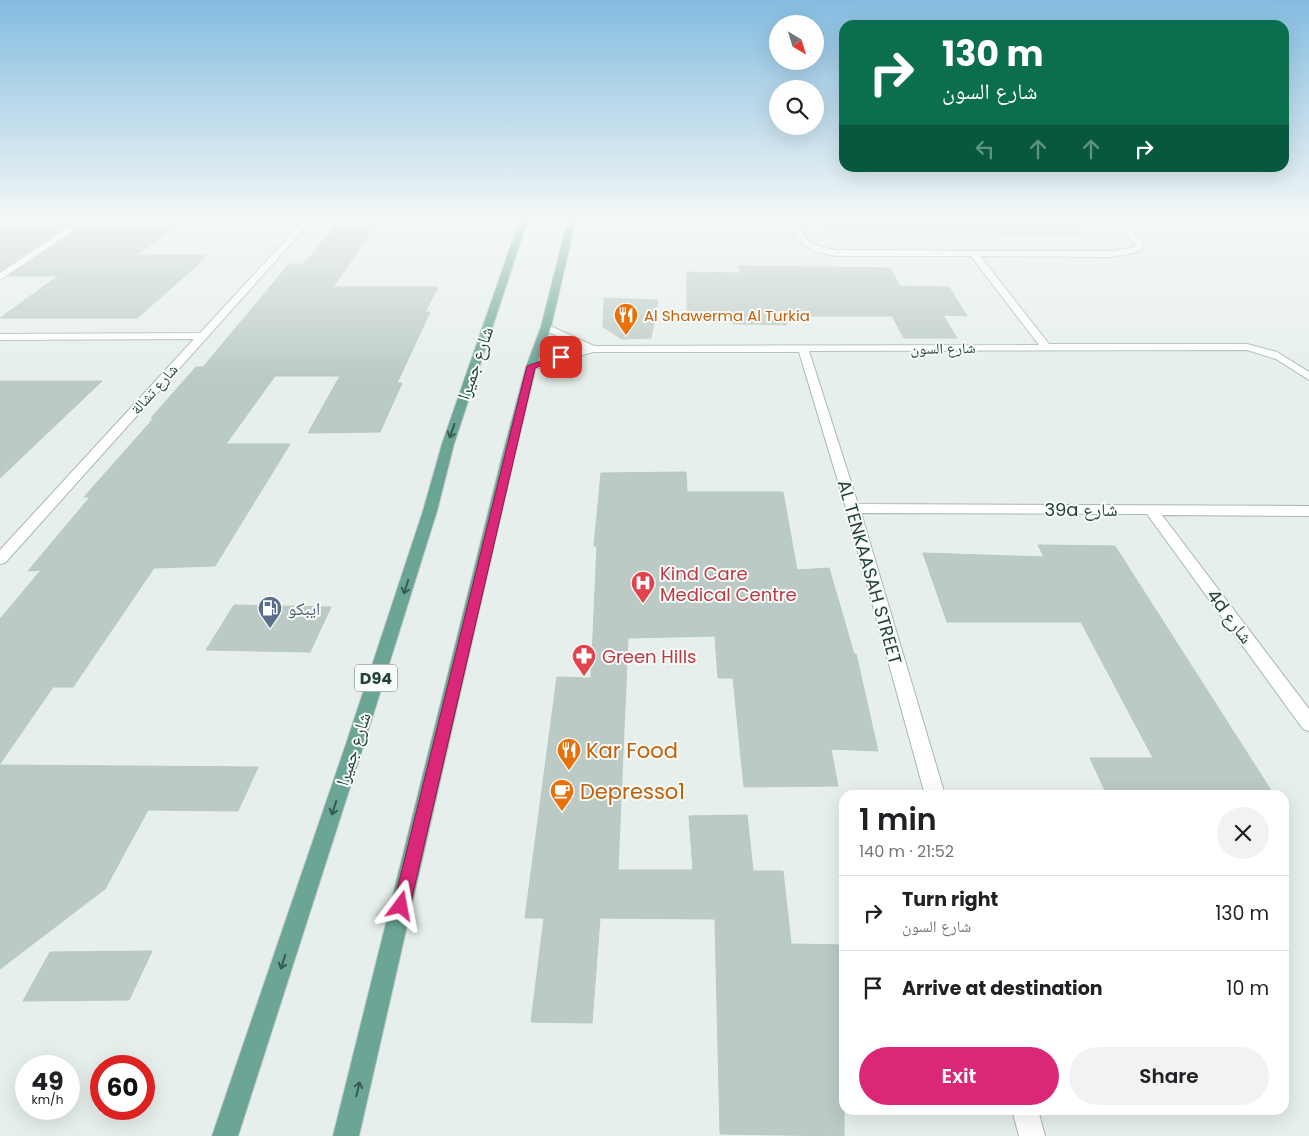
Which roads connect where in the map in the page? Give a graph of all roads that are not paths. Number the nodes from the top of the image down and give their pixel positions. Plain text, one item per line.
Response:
1 (261, 272) edge
2 (506, 272) edge
3 (559, 272) edge
4 (988, 272) edge
5 (546, 327) junction
6 (203, 336) junction
7 (0, 337) edge
8 (1046, 347) junction
9 (592, 349) junction
10 (803, 349) junction
11 (531, 366) junction
12 (1309, 377) edge
13 (853, 508) junction
14 (1151, 510) junction
15 (1309, 510) edge
16 (0, 559) edge
17 (1309, 723) edge
18 (934, 790) edge
19 (1026, 1115) edge
20 (225, 1136) edge
21 (346, 1136) edge
22 (1032, 1136) edge

1 - 6 street, شارع تشالة
2 -> 20 main road, شارع جميرا / D94
3 - 5 main road
4 - 8 street
5 - 9 street, شارع السون
5 - 11 main road
6 - 7 street
6 - 16 street, شارع تشالة
8 - 10 street, شارع السون
8 - 12 street, شارع السون
9 - 10 street, شارع السون
9 - 11 street, شارع السون
10 - 13 street, AL TENKAASAH STREET
21 -> 11 main road
13 - 14 street, 39a شارع
13 - 18 street, AL TENKAASAH STREET
14 - 15 street, 39a شارع
14 - 17 street, 4d شارع
19 - 22 street

